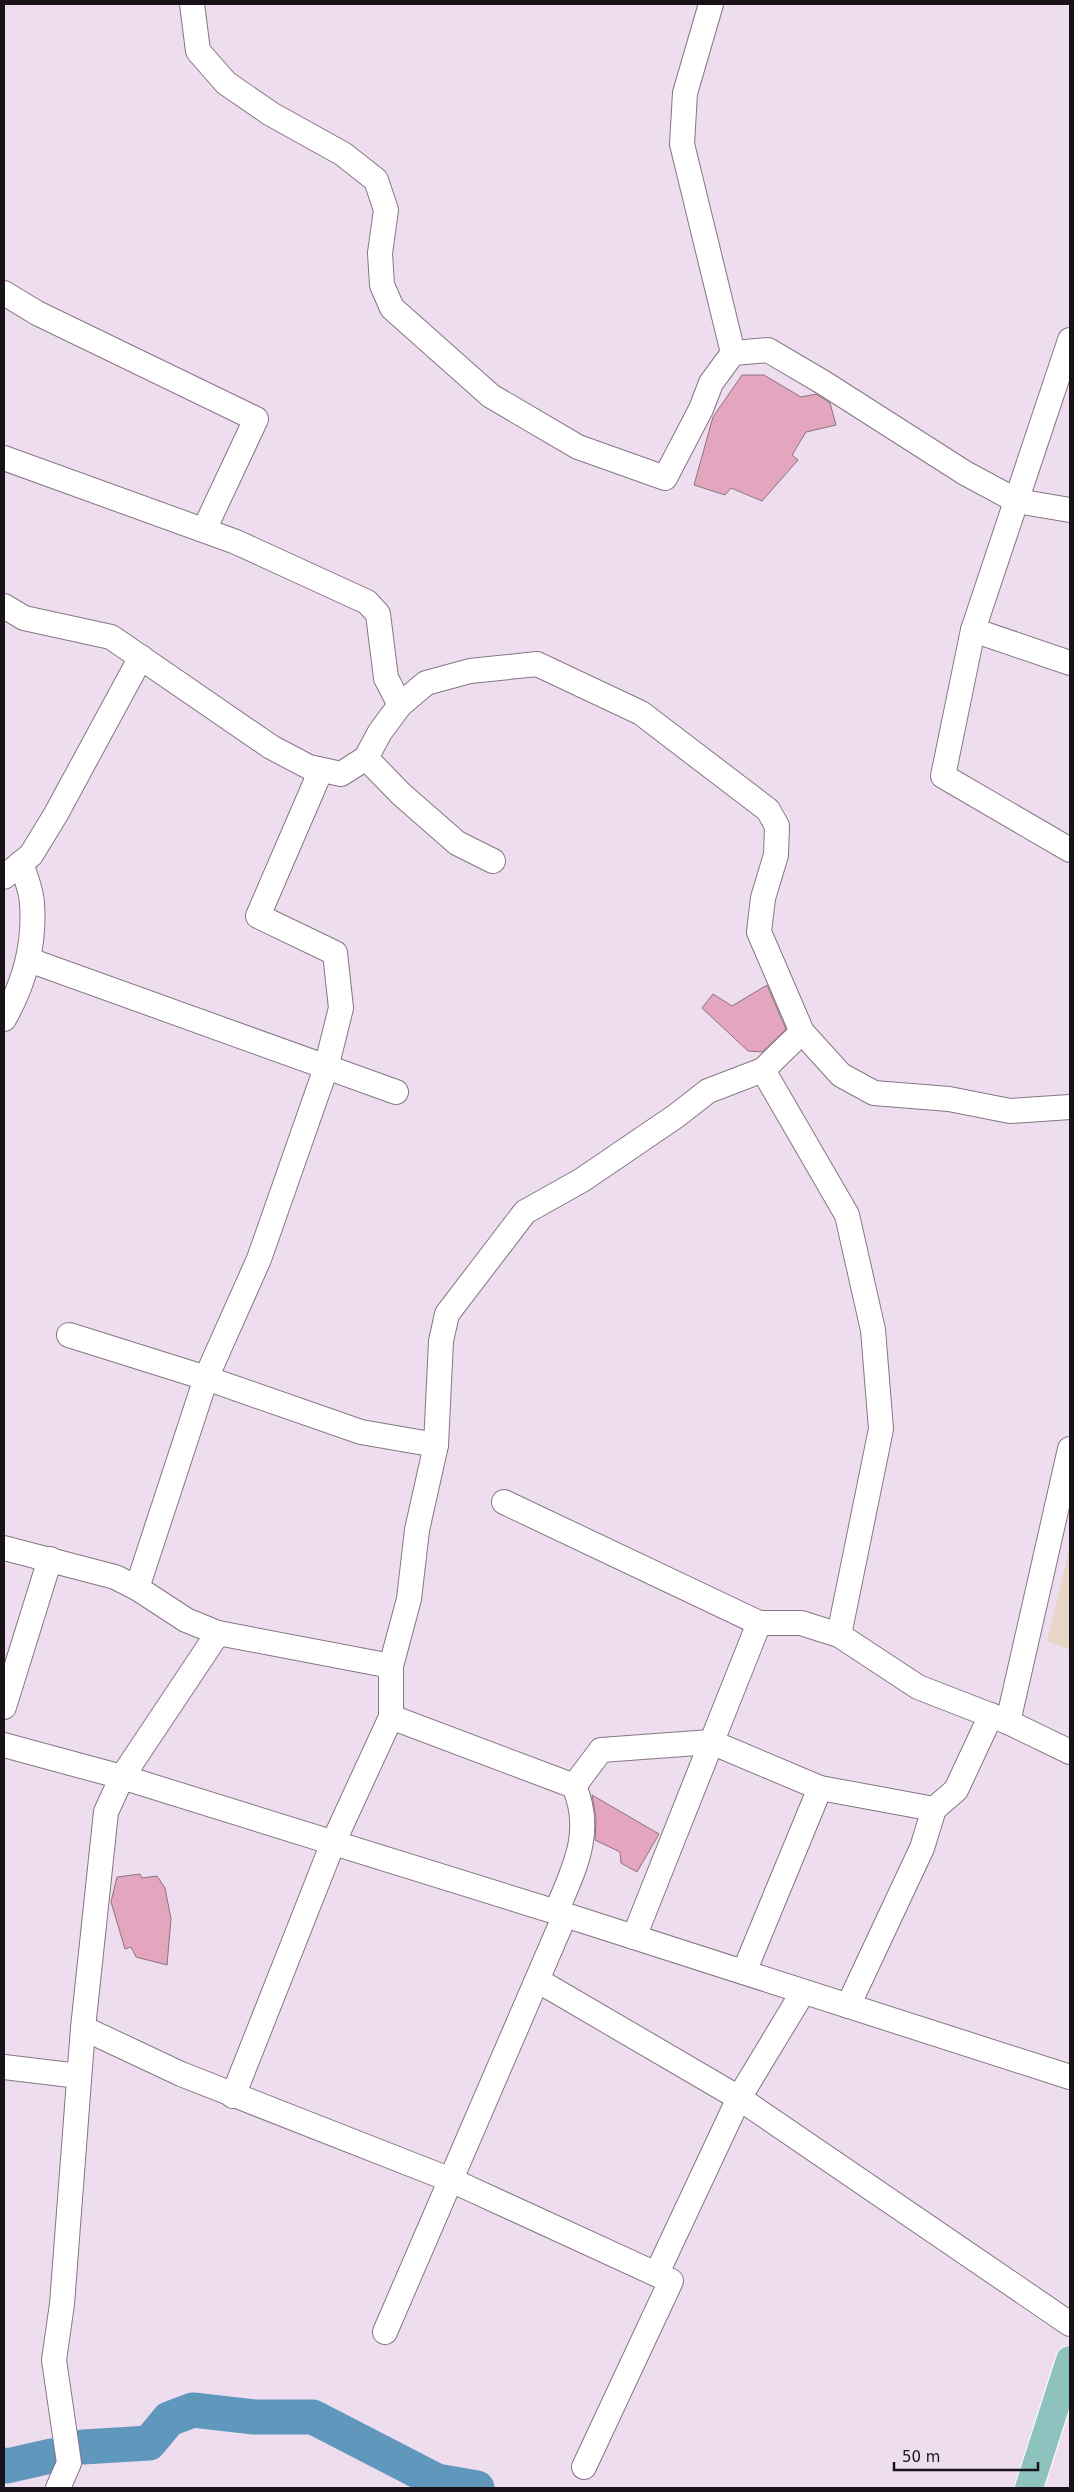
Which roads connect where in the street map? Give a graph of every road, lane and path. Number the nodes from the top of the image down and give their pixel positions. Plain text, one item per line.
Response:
1 (192, 4) edge
2 (711, 4) edge
3 (4, 293) edge
4 (1070, 340) edge
5 (733, 353) junction
6 (4, 458) edge
7 (1016, 501) junction
8 (1070, 510) edge
9 (204, 530) junction
10 (4, 606) edge
11 (973, 630) junction
12 (140, 657) junction
13 (1070, 663) edge
14 (400, 705) junction
15 (366, 758) junction
16 (321, 770) junction
17 (1070, 850) edge
18 (493, 860) dead end
19 (12, 870) edge
20 (29, 960) junction
21 (4, 1019) edge
22 (802, 1032) junction
23 (326, 1068) junction
24 (763, 1070) junction
25 (396, 1092) dead end
26 (1070, 1107) edge
27 (69, 1334) dead end
28 (206, 1378) junction
29 (436, 1445) junction
30 (1070, 1449) edge
31 (504, 1502) dead end
32 (4, 1548) edge
33 (50, 1559) junction
34 (137, 1588) junction
35 (759, 1623) junction
36 (218, 1633) junction
37 (839, 1635) junction
38 (391, 1666) junction
39 (4, 1707) edge
40 (391, 1717) junction
41 (999, 1719) junction
42 (711, 1742) junction
43 (4, 1745) edge
44 (1070, 1752) edge
45 (122, 1777) junction
46 (574, 1786) junction
47 (820, 1788) junction
48 (934, 1809) junction
49 (333, 1843) junction
50 (561, 1914) junction
51 (634, 1937) junction
52 (744, 1972) junction
53 (537, 1980) junction
54 (804, 1992) junction
55 (848, 2006) junction
56 (82, 2028) junction
57 (4, 2067) edge
58 (79, 2076) junction
59 (1070, 2078) edge
60 (234, 2096) junction
61 (739, 2098) junction
62 (451, 2180) junction
63 (664, 2277) junction
64 (1070, 2324) edge
65 (385, 2332) dead end
66 (1070, 2360) edge
67 (584, 2467) dead end
68 (62, 2487) edge
69 (1029, 2488) edge

1 - 5 street
2 - 5 street
3 - 9 street
4 - 7 street
5 - 7 street
6 - 9 street
7 - 8 street
7 - 11 street
9 - 14 street
10 - 12 street
11 - 13 street
11 - 17 street
12 - 16 street
12 - 19 street
14 - 15 street
14 - 22 street
15 - 16 street
15 - 18 street
16 - 23 street
19 - 20 street
20 - 21 street
20 - 23 street
22 - 24 street
22 - 26 street
23 - 25 street
23 - 28 street
24 - 29 street
24 - 37 street
27 - 28 street
28 - 29 street
28 - 34 street
29 - 38 street
30 - 41 street
31 - 35 street
32 - 33 street
33 - 34 street
33 - 39 street
34 - 36 street
35 - 37 street
35 - 42 street
36 - 38 street
36 - 45 street
37 - 41 street
38 - 40 street
40 - 46 street
40 - 49 street
41 - 44 street
41 - 48 street
42 - 46 street
42 - 47 street
42 - 51 street
43 - 45 street
45 - 49 street
45 - 56 street
46 - 50 street
47 - 48 street
47 - 52 street
48 - 55 street
49 - 50 street
49 - 60 street
50 - 51 street
50 - 53 street
51 - 52 street
52 - 54 street
53 - 61 street
53 - 62 street
54 - 55 street
54 - 61 street
55 - 59 street
56 - 58 street
56 - 60 street
57 - 58 street
58 - 68 street
60 - 62 street
61 - 63 street
61 - 64 street
62 - 63 street
62 - 65 street
63 - 67 street
66 - 69 main road

